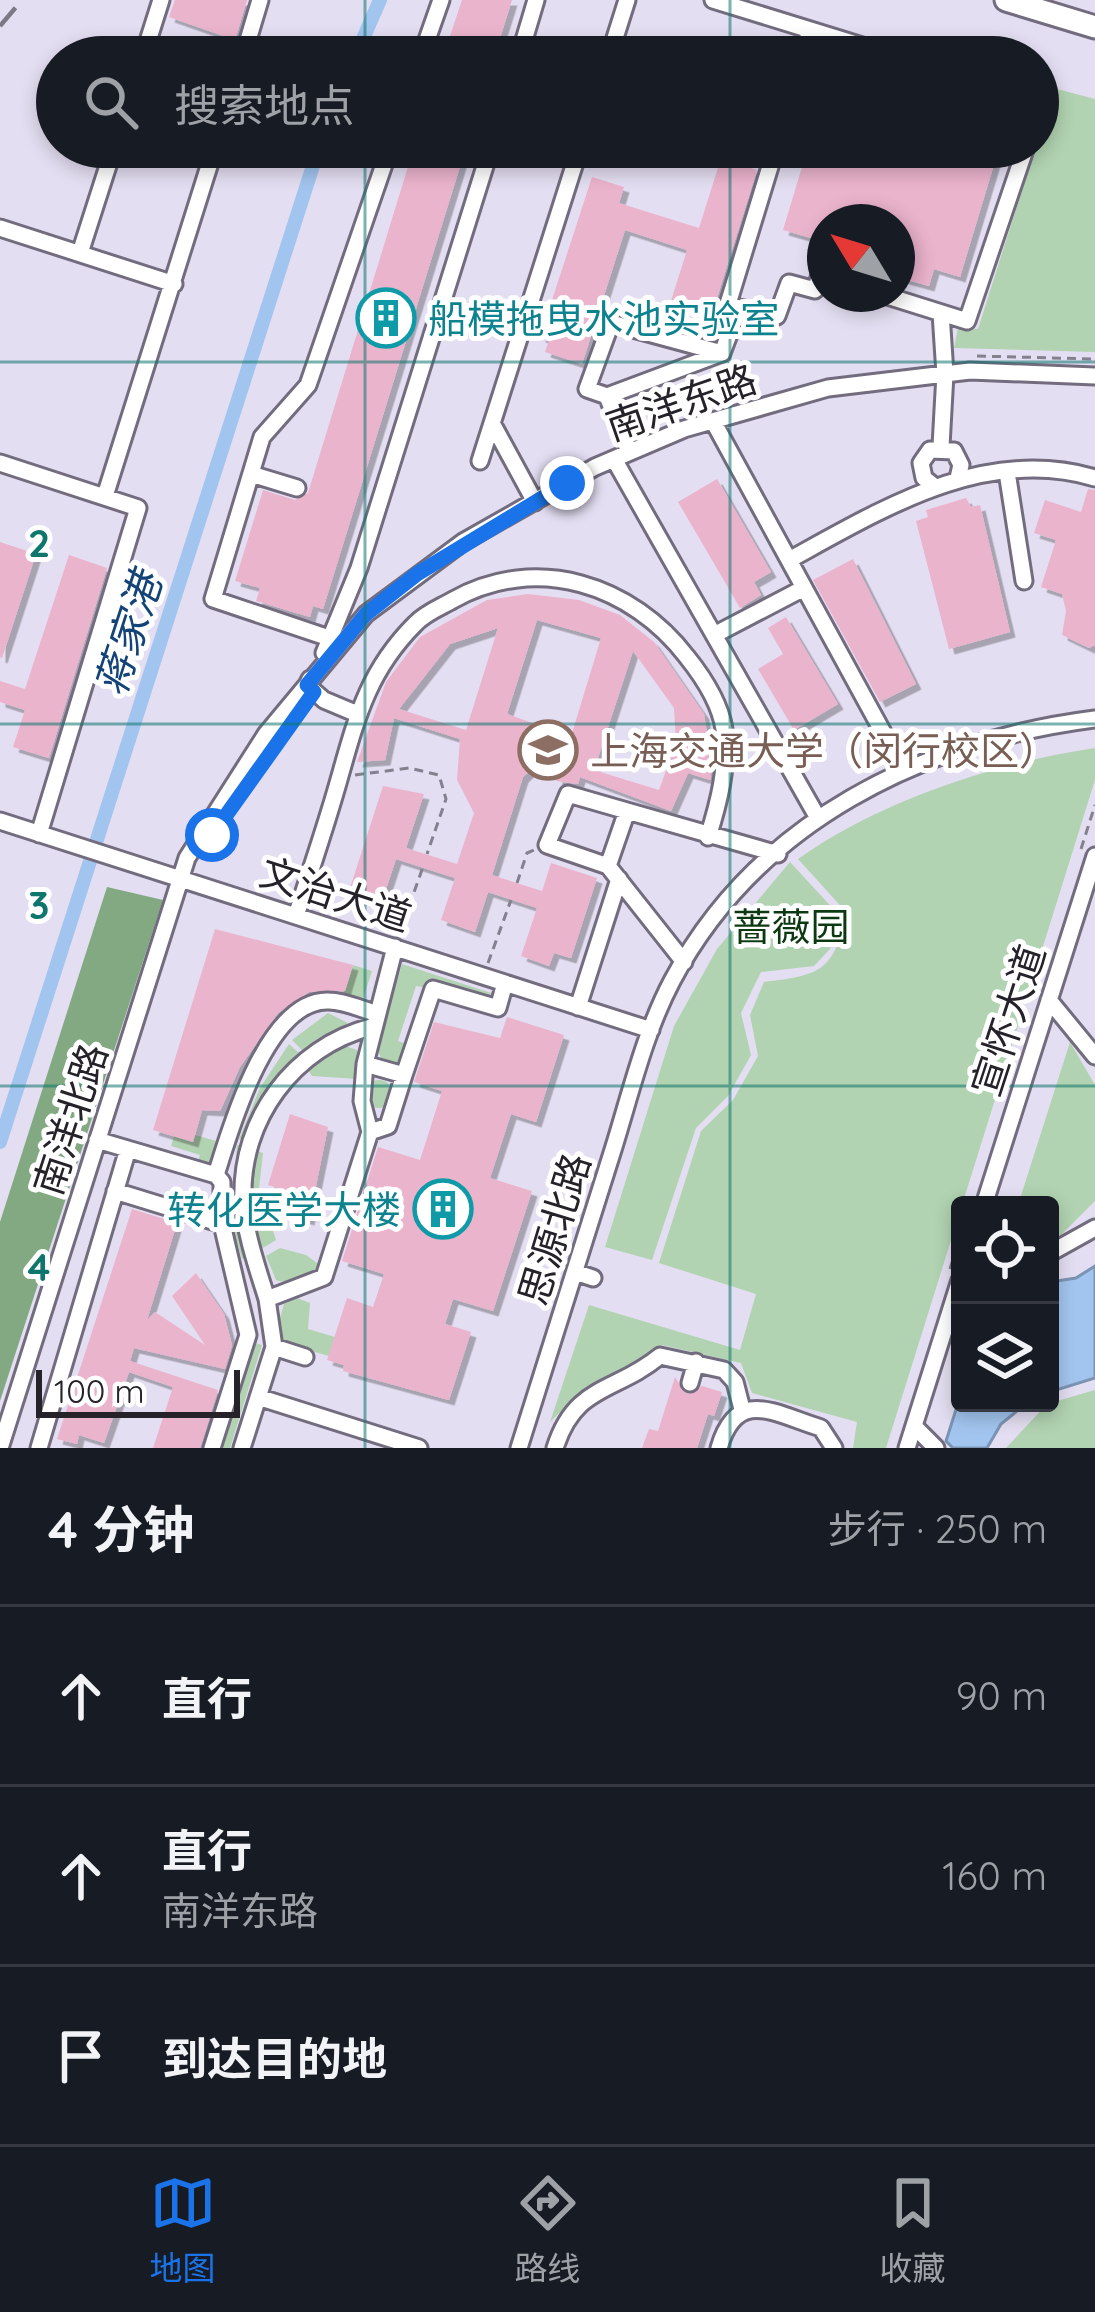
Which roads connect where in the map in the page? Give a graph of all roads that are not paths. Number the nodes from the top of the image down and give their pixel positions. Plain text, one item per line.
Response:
1 (161, 0) edge
2 (260, 0) edge
3 (441, 0) edge
4 (536, 0) edge
5 (627, 0) edge
6 (712, 0) edge
7 (1006, 0) edge
8 (1095, 27) edge
9 (810, 30) junction
10 (150, 36) edge
11 (249, 36) edge
12 (429, 36) edge
13 (525, 36) edge
14 (616, 36) edge
15 (808, 36) edge
16 (830, 36) edge
17 (107, 168) edge
18 (209, 168) edge
19 (383, 168) edge
20 (483, 168) edge
21 (573, 168) edge
22 (770, 168) edge
23 (1019, 168) edge
24 (0, 228) edge
25 (80, 253) junction
26 (174, 284) junction
27 (807, 288) edge
28 (915, 305) edge
29 (739, 308) junction
30 (941, 313) junction
31 (722, 353) junction
32 (946, 374) junction
33 (1095, 376) edge
34 (608, 396) junction
35 (713, 421) junction
36 (492, 423) junction
37 (940, 446) junction
38 (622, 456) junction
39 (480, 461) dead end
40 (0, 463) edge
41 (1007, 472) junction
42 (251, 474) junction
43 (958, 478) junction
44 (1095, 478) edge
45 (934, 486) junction
46 (297, 488) dead end
47 (105, 496) junction
48 (535, 502) junction
49 (789, 560) junction
50 (1024, 581) dead end
51 (804, 588) junction
52 (714, 635) junction
53 (332, 639) junction
54 (307, 685) junction
55 (355, 713) junction
56 (1095, 719) edge
57 (903, 769) junction
58 (627, 811) junction
59 (818, 818) junction
60 (0, 821) edge
61 (39, 834) junction
62 (708, 837) junction
63 (778, 854) junction
64 (1095, 856) edge
65 (613, 873) junction
66 (180, 878) junction
67 (296, 916) junction
68 (395, 947) junction
69 (684, 962) junction
70 (505, 983) junction
71 (1049, 1000) junction
72 (578, 1006) junction
73 (373, 1020) junction
74 (651, 1030) junction
75 (1095, 1056) edge
76 (365, 1064) junction
77 (404, 1075) junction
78 (370, 1132) junction
79 (98, 1140) junction
80 (128, 1149) junction
81 (216, 1175) junction
82 (116, 1191) junction
83 (987, 1196) edge
84 (222, 1224) junction
85 (1095, 1228) edge
86 (1059, 1248) edge
87 (575, 1272) junction
88 (593, 1278) dead end
89 (267, 1299) junction
90 (953, 1304) edge
91 (248, 1335) junction
92 (273, 1343) junction
93 (305, 1357) dead end
94 (696, 1362) junction
95 (690, 1383) dead end
96 (258, 1396) junction
97 (742, 1409) junction
98 (914, 1426) junction
99 (521, 1444) edge
100 (0, 1448) edge
101 (39, 1448) edge
102 (212, 1448) edge
103 (242, 1448) edge
104 (419, 1448) edge
105 (552, 1448) edge
106 (719, 1448) edge
107 (834, 1448) edge
108 (907, 1448) edge
109 (936, 1448) edge

1 - 10 lane
2 - 11 lane
3 - 12 lane
4 - 13 lane
5 - 14 lane
6 - 9 lane
7 - 8 main road
9 - 15 lane
9 - 16 lane
17 - 25 lane
18 - 26 lane
19 - 42 lane
20 - 53 lane
21 - 36 lane
22 - 29 lane
23 - 30 lane
24 - 25 lane
25 - 26 lane
26 - 47 lane
27 - 29 lane
28 - 30 lane
29 - 31 lane
30 - 32 lane
31 - 34 lane
31 - 34 lane
32 - 33 lane, 南洋东路
32 - 35 lane, 南洋东路
32 - 37 lane
34 - 38 lane
35 - 38 lane, 南洋东路
35 - 49 lane
36 - 39 lane
36 - 48 lane
37 - 43 lane
37 - 45 lane
38 - 48 lane, 南洋东路
38 - 52 lane
40 - 47 lane
41 - 43 lane
41 - 44 lane
41 - 50 lane
42 - 46 lane
42 - 53 lane
43 - 45 lane
45 - 49 lane
47 - 61 lane
48 - 54 lane, 南洋东路
49 - 51 lane
51 - 52 lane
51 - 57 lane
52 - 59 lane
53 - 54 lane
54 - 55 lane
54 - 66 lane, 南洋东路
55 - 62 lane
55 - 67 lane
56 - 57 lane, 思源北路
57 - 59 lane, 思源北路
58 - 62 lane
58 - 65 lane
58 - 65 lane
59 - 63 lane, 思源北路
60 - 61 lane, 文治大道
61 - 66 lane, 文治大道
62 - 63 lane
63 - 69 lane, 思源北路
64 - 71 lane, 宣怀大道
65 - 69 lane
65 - 72 lane
66 - 67 lane, 文治大道
66 - 79 lane, 南洋北路
67 - 68 lane, 文治大道
68 - 70 lane, 文治大道
68 - 73 lane
69 - 74 lane, 思源北路
70 - 72 lane, 文治大道
70 - 77 lane
71 - 75 lane
71 - 83 lane, 宣怀大道
72 - 74 lane, 文治大道
73 - 76 lane
73 - 81 lane
73 - 89 lane
74 - 87 lane, 思源北路
76 - 77 lane
76 - 78 lane
77 - 78 lane
78 - 89 lane
79 - 80 lane
79 - 100 lane, 南洋北路
80 - 81 lane
80 - 82 lane
81 - 84 lane
82 - 84 lane
82 - 101 lane
84 - 91 lane
85 - 86 lane
87 - 88 lane
87 - 99 lane, 思源北路
89 - 92 lane
90 - 98 lane
91 - 92 lane
91 - 102 lane
92 - 93 lane
92 - 96 lane
94 - 95 lane
94 - 97 lane
94 - 105 lane
96 - 103 lane
96 - 104 lane
97 - 106 lane
97 - 107 lane
98 - 108 lane
98 - 109 lane
99 - 105 lane

